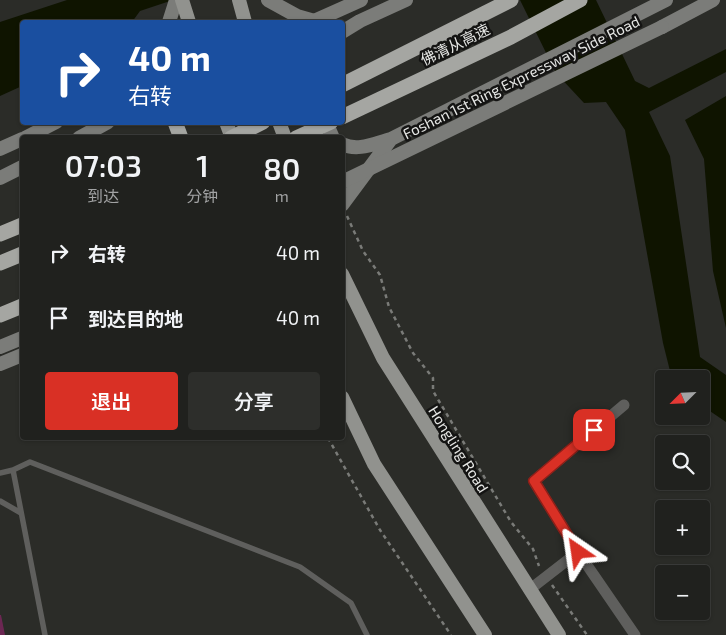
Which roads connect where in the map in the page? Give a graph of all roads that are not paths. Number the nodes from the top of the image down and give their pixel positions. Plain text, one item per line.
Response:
1 (239, 0) edge
2 (268, 0) edge
3 (361, 0) edge
4 (406, 0) edge
5 (511, 0) edge
6 (580, 0) edge
7 (666, 0) edge
8 (713, 0) edge
9 (179, 2) edge
10 (170, 20) edge
11 (188, 20) edge
12 (244, 20) edge
13 (311, 20) edge
14 (316, 20) edge
15 (360, 21) junction
16 (345, 24) edge
17 (345, 30) edge
18 (345, 83) edge
19 (345, 116) edge
20 (50, 125) edge
21 (103, 125) edge
22 (258, 125) edge
23 (324, 125) edge
24 (30, 135) edge
25 (84, 135) edge
26 (237, 135) edge
27 (303, 135) edge
28 (391, 139) junction
29 (20, 140) edge
30 (345, 146) edge
31 (0, 149) edge
32 (20, 168) edge
33 (0, 178) edge
34 (345, 181) edge
35 (345, 208) edge
36 (20, 226) edge
37 (0, 234) edge
38 (20, 255) edge
39 (0, 264) edge
40 (345, 280) edge
41 (20, 307) edge
42 (0, 315) edge
43 (20, 339) edge
44 (0, 347) edge
45 (20, 356) edge
46 (0, 364) edge
47 (345, 403) edge
48 (624, 405) dead end
49 (13, 470) junction
50 (0, 473) edge
51 (0, 501) edge
52 (22, 513) junction
53 (578, 552) junction
54 (529, 590) junction
55 (45, 635) edge
56 (367, 635) edge
57 (485, 635) edge
58 (559, 635) edge
59 (635, 635) edge

1 - 12 main road
2 - 13 main road
3 - 14 main road, bridge
4 - 15 main road
5 - 18 highway, 佛清从高速
6 - 19 highway, 佛清从高速
7 - 28 main road, Foshan 1st Ring Expressway Side Road
8 - 34 main road, Foshan 1st Ring Expressway Side Road, bridge
9 - 10 main road
9 - 11 main road
15 - 16 main road
15 - 17 main road
20 - 24 main road
21 - 25 main road
22 - 26 highway, bridge
23 - 27 highway, bridge
28 - 30 main road, Foshan 1st Ring Expressway Side Road
28 - 35 main road
29 - 31 main road
32 - 33 main road
36 - 37 highway
38 - 39 highway
40 - 54 main road, Hongling Road
41 - 42 highway
43 - 44 main road
45 - 46 main road
47 - 57 main road
48 - 53 street
49 - 50 lane
49 - 52 lane
49 - 56 lane
51 - 52 lane
52 - 55 lane
53 - 54 street
53 - 59 street
54 - 58 main road, Hongling Road

